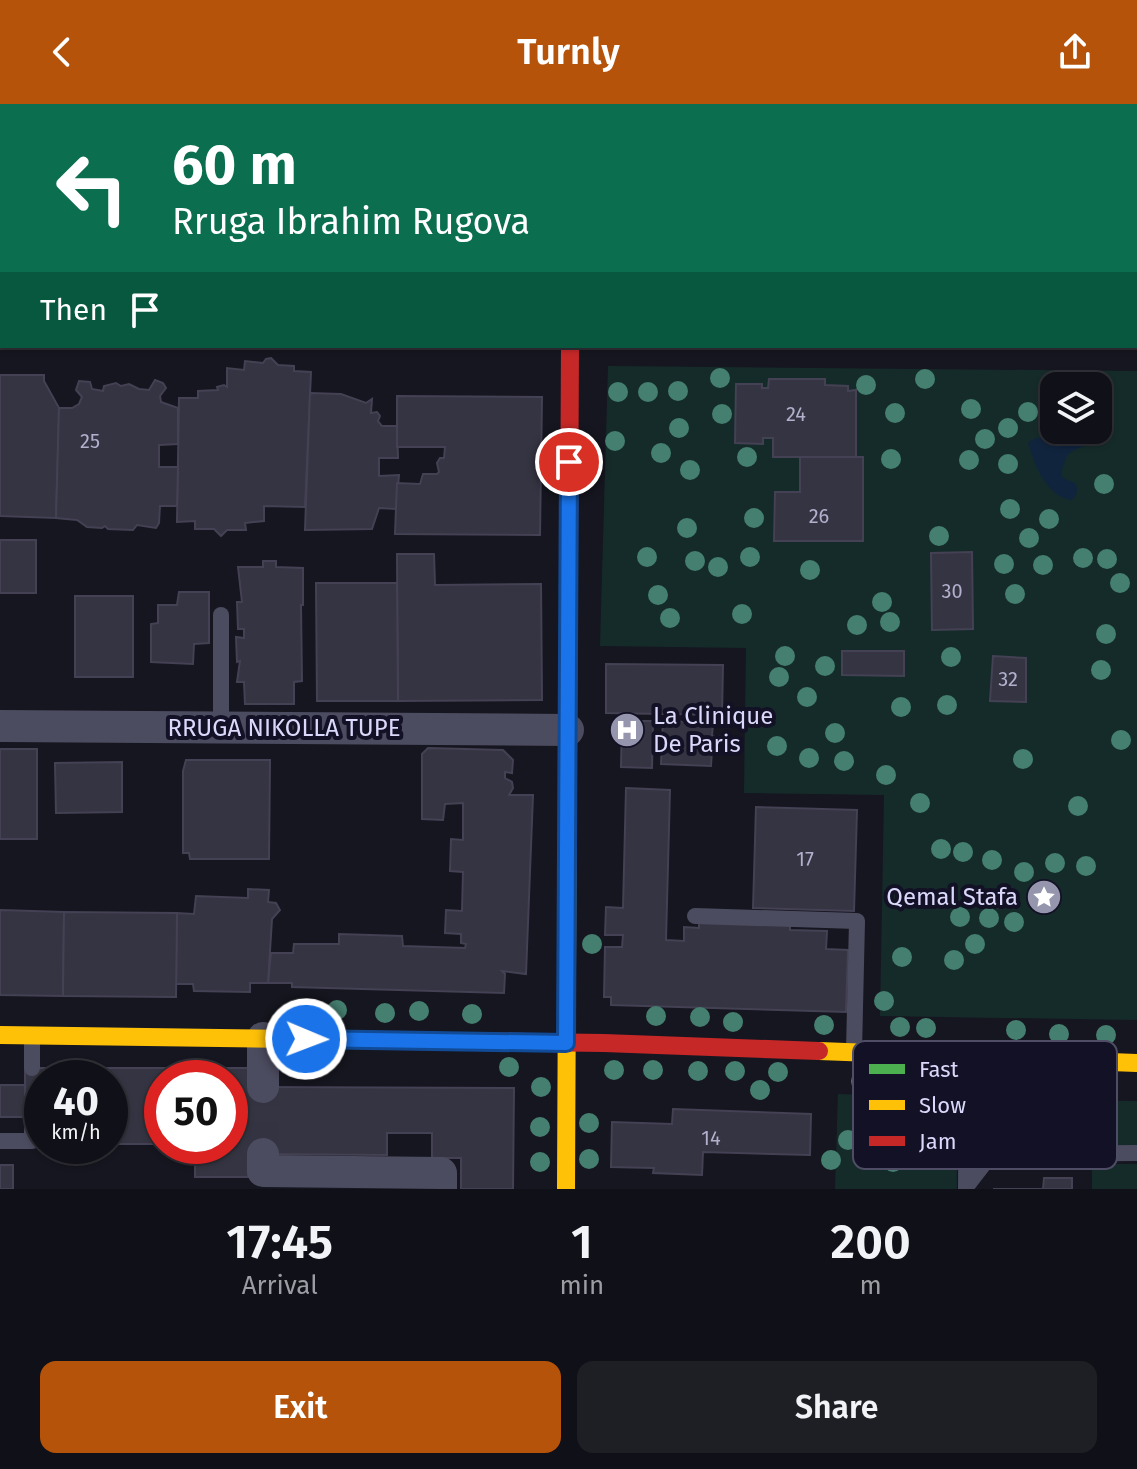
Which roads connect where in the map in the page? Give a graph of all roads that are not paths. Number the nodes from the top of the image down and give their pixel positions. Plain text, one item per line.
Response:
1 (570, 348) edge
2 (221, 615) dead end
3 (0, 726) edge
4 (221, 727) junction
5 (568, 730) junction
6 (695, 916) dead end
7 (0, 1035) edge
8 (32, 1036) junction
9 (263, 1038) junction
10 (854, 1041) edge
11 (566, 1043) junction
12 (853, 1053) edge
13 (32, 1060) edge
14 (1117, 1062) edge
15 (1137, 1063) edge
16 (263, 1087) tunnel mouth
17 (0, 1141) edge
18 (24, 1141) edge
19 (1117, 1153) edge
20 (1137, 1153) edge
21 (263, 1154) dead end
22 (980, 1169) edge
23 (392, 1181) edge
24 (966, 1188) edge
25 (441, 1189) edge
26 (566, 1189) edge

1 - 5 main road
2 - 4 lane
3 - 4 street, RRUGA NIKOLLA TUPE
4 - 5 street, RRUGA NIKOLLA TUPE
5 - 11 main road
6 - 10 lane
7 - 8 main road
8 - 9 main road
8 - 13 lane
9 - 11 main road
9 - 16 street
11 - 12 main road
11 - 26 main road
14 - 15 main road
17 - 18 lane
19 - 20 lane
21 - 23 street
22 - 24 lane
23 - 25 street

